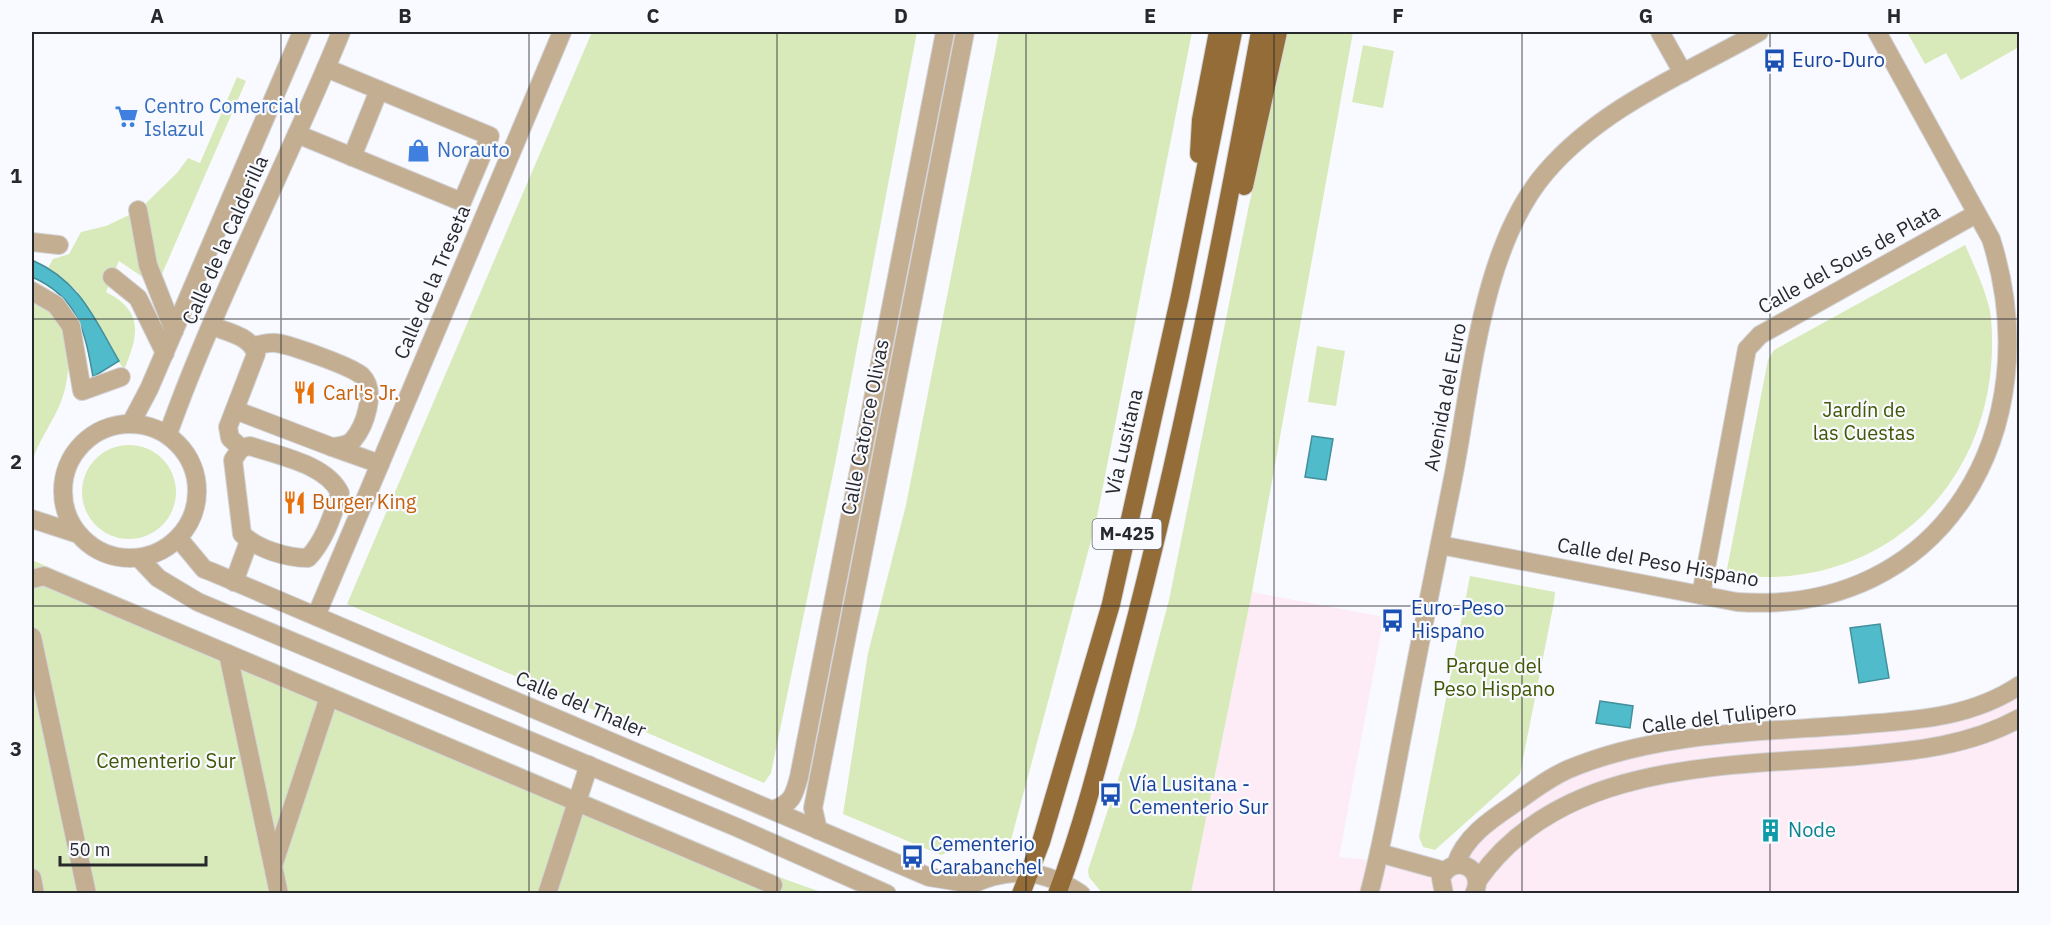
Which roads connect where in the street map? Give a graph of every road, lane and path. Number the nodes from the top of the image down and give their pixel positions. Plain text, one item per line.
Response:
1 (302, 32) edge
2 (341, 32) edge
3 (562, 32) edge
4 (945, 32) edge
5 (965, 32) edge
6 (1218, 32) edge
7 (1233, 32) edge
8 (1260, 32) edge
9 (1278, 32) edge
10 (1660, 32) edge
11 (1759, 32) edge
12 (1876, 32) edge
13 (326, 68) junction
14 (1683, 73) junction
15 (379, 90) junction
16 (297, 134) junction
17 (352, 157) junction
18 (1201, 190) junction
19 (462, 202) junction
20 (138, 210) dead end
21 (486, 212) junction
22 (1976, 214) junction
23 (1223, 238) junction
24 (32, 242) edge
25 (59, 245) dead end
26 (112, 278) dead end
27 (32, 291) edge
28 (212, 326) junction
29 (174, 331) junction
30 (254, 346) junction
31 (165, 353) junction
32 (121, 377) dead end
33 (235, 410) junction
34 (131, 423) junction
35 (168, 435) junction
36 (332, 447) junction
37 (241, 448) junction
38 (380, 464) junction
39 (32, 519) edge
40 (75, 533) junction
41 (179, 539) junction
42 (249, 541) junction
43 (1440, 545) junction
44 (140, 559) junction
45 (32, 579) edge
46 (234, 582) junction
47 (1701, 595) junction
48 (316, 616) junction
49 (32, 637) edge
50 (228, 654) junction
51 (2019, 685) edge
52 (329, 697) junction
53 (2019, 718) edge
54 (589, 765) junction
55 (577, 802) junction
56 (773, 810) junction
57 (818, 830) junction
58 (1379, 853) junction
59 (273, 866) junction
60 (1450, 867) junction
61 (1028, 872) junction
62 (32, 878) edge
63 (980, 880) junction
64 (773, 885) dead end
65 (1059, 887) edge
66 (1476, 887) edge
67 (35, 894) edge
68 (87, 894) edge
69 (279, 894) edge
70 (547, 894) edge
71 (887, 894) edge
72 (955, 894) edge
73 (1021, 894) edge
74 (1081, 894) edge
75 (1369, 894) edge
76 (1444, 894) edge

1 - 29 street, Calle de la Calderilla
2 - 13 street, Calle de la Calderilla
3 - 21 street, Calle de la Treseta
4 - 56 street, Calle Catorce Olivas
5 - 57 street, Calle Catorce Olivas
6 - 18 main road
7 - 18 main road, M-425
8 - 23 main road, M-425
9 - 23 main road
10 - 14 street
11 - 14 street, Avenida del Euro
12 - 22 street, Calle del Peso Hispano
13 - 15 street
13 - 16 street, Calle de la Calderilla
14 - 43 street, Avenida del Euro
15 - 17 street
15 - 19 street
16 - 17 street
16 - 28 street, Calle de la Calderilla
17 - 19 street
18 - 61 main road, Vía Lusitana / M-425
19 - 21 street
20 - 29 street
21 - 38 street, Calle de la Treseta
22 - 47 street, Calle del Sous de Plata
22 - 47 street, Calle del Peso Hispano
23 - 65 main road, M-425
24 - 25 street
26 - 31 street
27 - 32 street
28 - 30 street
28 - 35 street, Calle de la Calderilla
29 - 31 street, Calle de la Calderilla
30 - 33 street
30 - 36 street
31 - 34 street, Calle de la Calderilla
33 - 36 street
33 - 37 street
34 - 35 street
34 - 40 street
35 - 41 street
36 - 38 street
37 - 42 street
37 - 42 street
38 - 48 street, Calle de la Treseta
39 - 40 street
40 - 44 street
41 - 44 street
41 - 46 street, Calle del Thaler
42 - 46 street
43 - 47 street, Calle del Peso Hispano
43 - 58 street, Avenida del Euro
44 - 54 street
45 - 50 street
46 - 48 street, Calle del Thaler
48 - 56 street, Calle del Thaler
49 - 68 street
50 - 52 street
50 - 59 street
51 - 60 street, Calle del Tulipero
52 - 55 street
52 - 59 street
53 - 66 street
54 - 55 street
54 - 71 street
55 - 64 street
55 - 70 street
56 - 57 street, Calle del Thaler
57 - 63 street, Calle del Thaler
58 - 60 street
58 - 75 street, Avenida del Euro
59 - 69 street
60 - 66 street
60 - 76 street
61 - 63 street
61 - 65 street
61 - 73 main road, M-425
62 - 67 street
63 - 72 street
65 - 74 street

